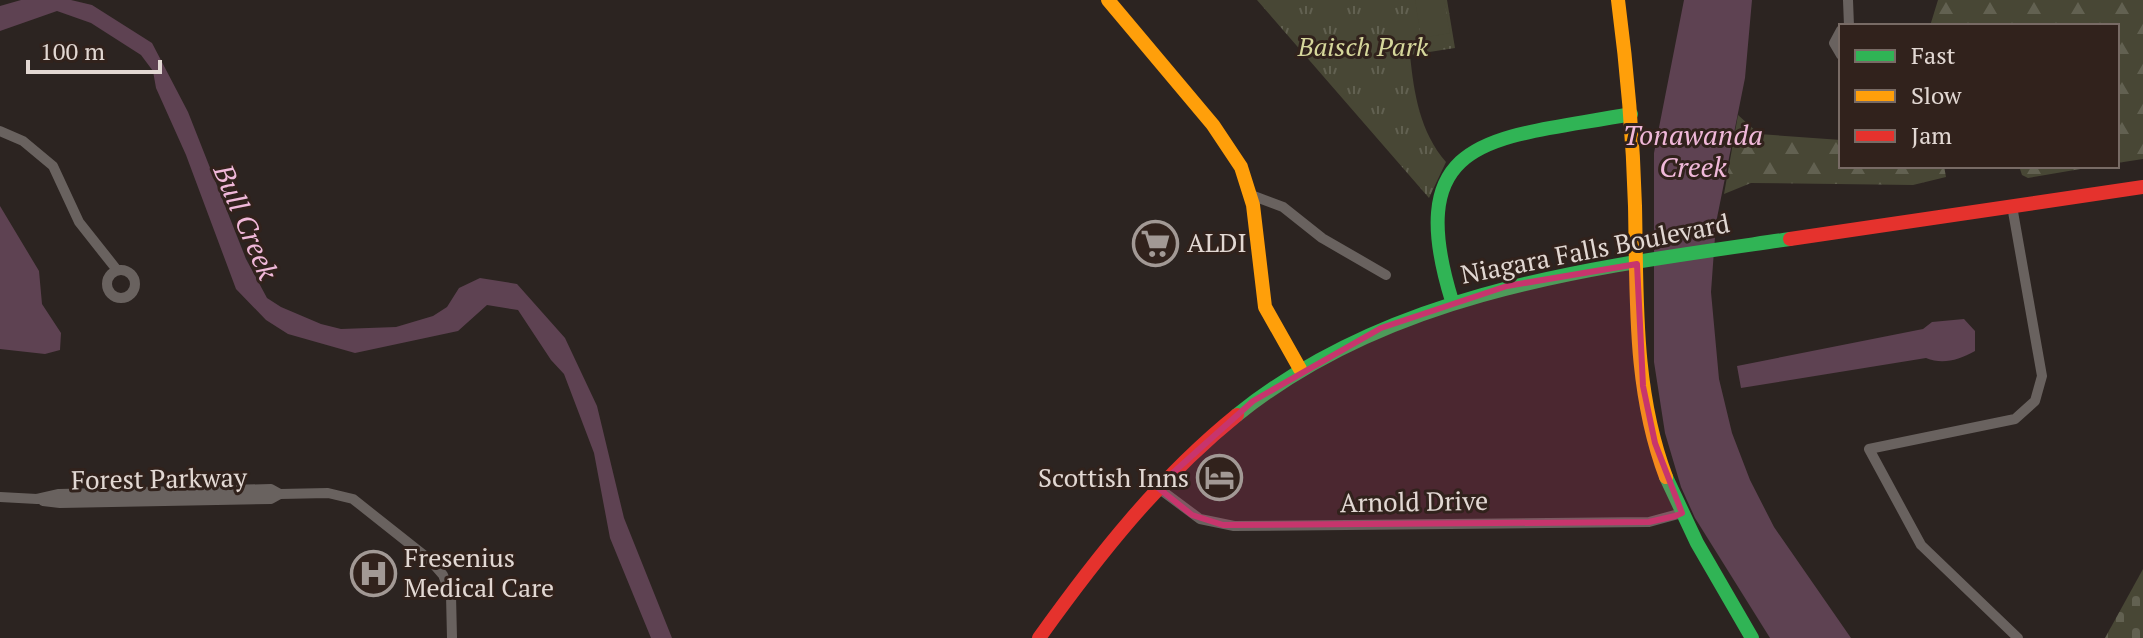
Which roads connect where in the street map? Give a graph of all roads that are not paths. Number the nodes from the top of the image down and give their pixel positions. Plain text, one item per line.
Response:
1 (1108, 0) edge
2 (1618, 0) edge
3 (1848, 0) edge
4 (1849, 24) edge
5 (1839, 34) edge
6 (1839, 52) edge
7 (1631, 114) junction
8 (0, 131) edge
9 (2143, 187) edge
10 (1251, 195) junction
11 (2012, 206) junction
12 (117, 270) dead end
13 (1386, 275) dead end
14 (1452, 301) junction
15 (1300, 369) junction
16 (1157, 487) junction
17 (0, 497) edge
18 (1682, 513) junction
19 (452, 638) edge
20 (1039, 638) edge
21 (1752, 638) edge
22 (2018, 638) edge

1 - 10 street
2 - 7 street
3 - 4 street
5 - 6 street
7 - 14 street
7 - 18 street
8 - 12 street
9 - 11 street, Niagara Falls Boulevard
10 - 13 street
10 - 15 street
11 - 14 street, Niagara Falls Boulevard
11 - 22 street
14 - 15 street, Niagara Falls Boulevard
15 - 16 street, Niagara Falls Boulevard
16 - 18 street, Arnold Drive
16 - 20 street, Niagara Falls Boulevard
17 - 19 street, Forest Parkway
18 - 21 street

